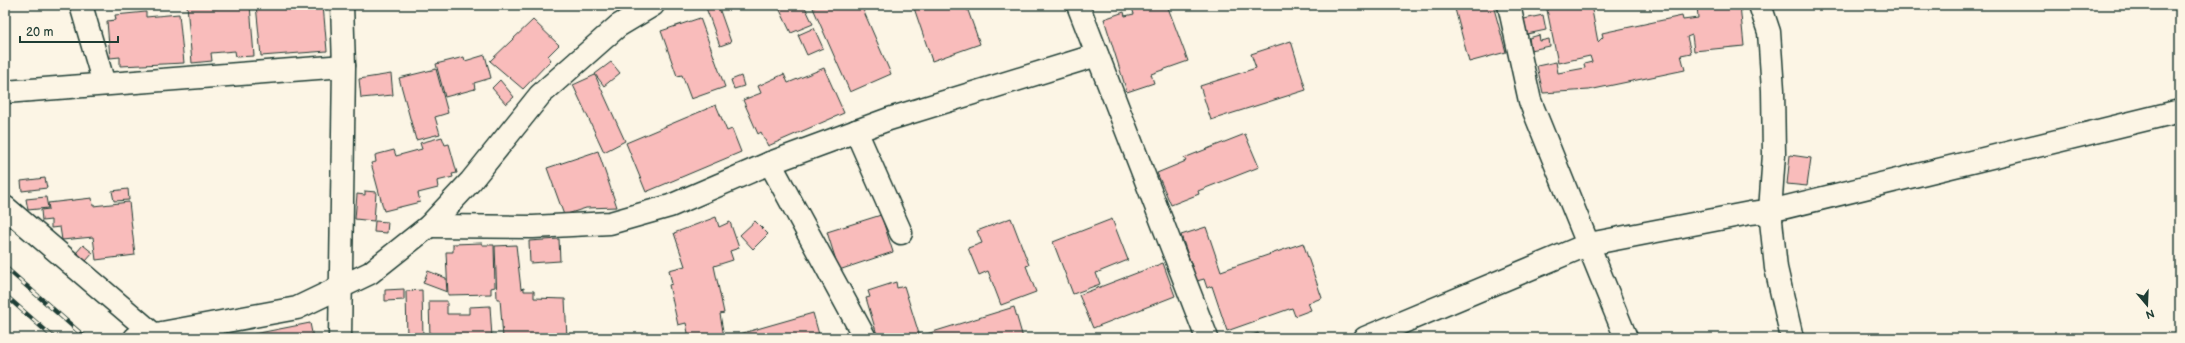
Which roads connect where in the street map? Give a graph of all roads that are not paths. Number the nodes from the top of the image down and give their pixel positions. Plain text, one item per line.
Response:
1 (81, 5) edge
2 (342, 5) edge
3 (653, 5) edge
4 (1078, 5) edge
5 (1509, 5) edge
6 (1760, 5) edge
7 (1097, 55) junction
8 (344, 66) junction
9 (104, 84) junction
10 (5, 92) edge
11 (2180, 111) edge
12 (856, 131) junction
13 (770, 163) junction
14 (5, 207) edge
15 (1770, 211) junction
16 (429, 226) junction
17 (901, 233) dead end
18 (1589, 244) junction
19 (342, 288) junction
20 (149, 337) edge
21 (340, 338) edge
22 (865, 338) edge
23 (1207, 338) edge
24 (1365, 338) edge
25 (1626, 338) edge
26 (1792, 338) edge

1 - 9 street
2 - 8 street
3 - 16 street
4 - 7 street
5 - 18 street
6 - 15 street
7 - 12 street
7 - 23 street
8 - 9 street
8 - 19 street
9 - 10 street
11 - 15 street
12 - 13 street
12 - 17 street
13 - 16 street
13 - 22 street
14 - 20 street
15 - 18 street
15 - 26 street
16 - 19 street
18 - 24 street
18 - 25 street
19 - 20 street
19 - 21 street

